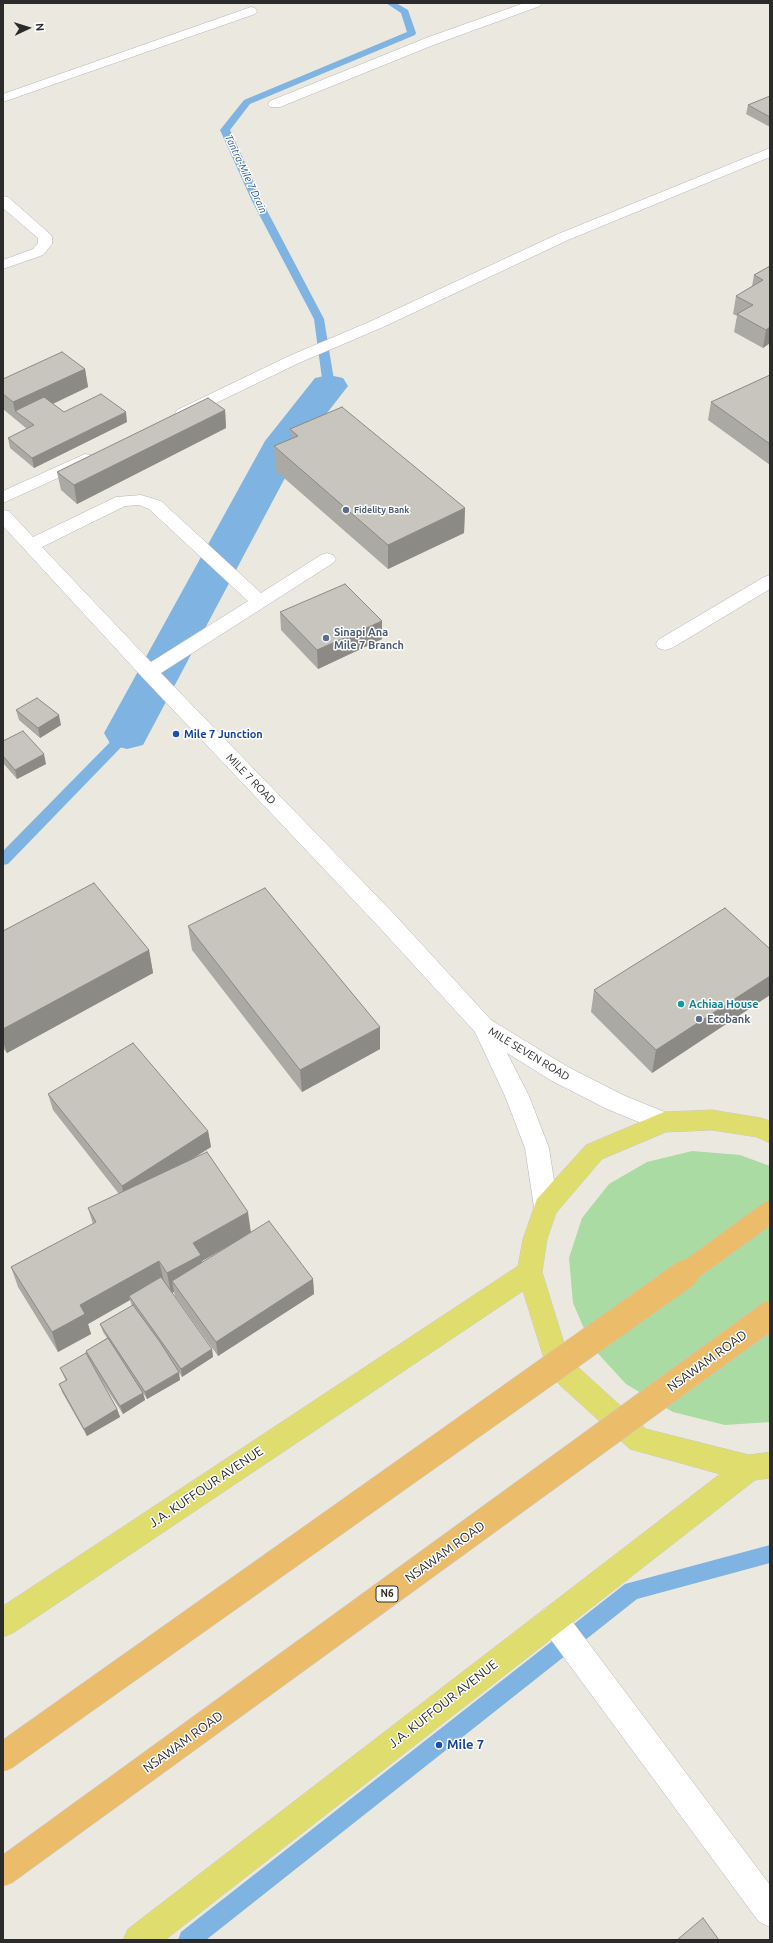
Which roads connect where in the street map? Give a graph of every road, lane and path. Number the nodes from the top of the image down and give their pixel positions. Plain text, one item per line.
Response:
1 (536, 3) edge
2 (251, 11) dead end
3 (3, 98) edge
4 (275, 104) dead end
5 (770, 152) edge
6 (3, 200) edge
7 (3, 265) edge
8 (167, 420) edge
9 (96, 454) edge
10 (3, 498) edge
11 (3, 515) edge
12 (31, 545) junction
13 (327, 559) dead end
14 (770, 581) edge
15 (260, 602) junction
16 (665, 644) dead end
17 (149, 672) junction
18 (483, 1026) junction
19 (664, 1122) junction
20 (767, 1127) edge
21 (546, 1207) junction
22 (770, 1212) edge
23 (530, 1272) junction
24 (770, 1315) edge
25 (759, 1466) edge
26 (553, 1619) junction
27 (3, 1622) edge
28 (3, 1757) edge
29 (3, 1872) edge
30 (770, 1911) edge
31 (139, 1940) edge

1 - 4 street
2 - 3 street
5 - 8 street
6 - 7 street
9 - 10 street
11 - 12 street, MILE 7 ROAD
12 - 15 street
12 - 17 street, MILE 7 ROAD
13 - 15 street
14 - 16 street
15 - 17 street
17 - 18 street, MILE 7 ROAD
18 - 19 street, MILE SEVEN ROAD
18 - 21 street, MILE SEVEN ROAD
19 - 20 main road
19 - 21 main road
21 - 23 main road
22 - 28 highway, bridge
23 - 25 main road
23 - 27 main road, J.A. KUFFOUR AVENUE
24 - 29 highway, NSAWAM ROAD / N6, bridge
25 - 26 main road, J.A. KUFFOUR AVENUE
26 - 30 street
26 - 31 main road, J.A. KUFFOUR AVENUE

